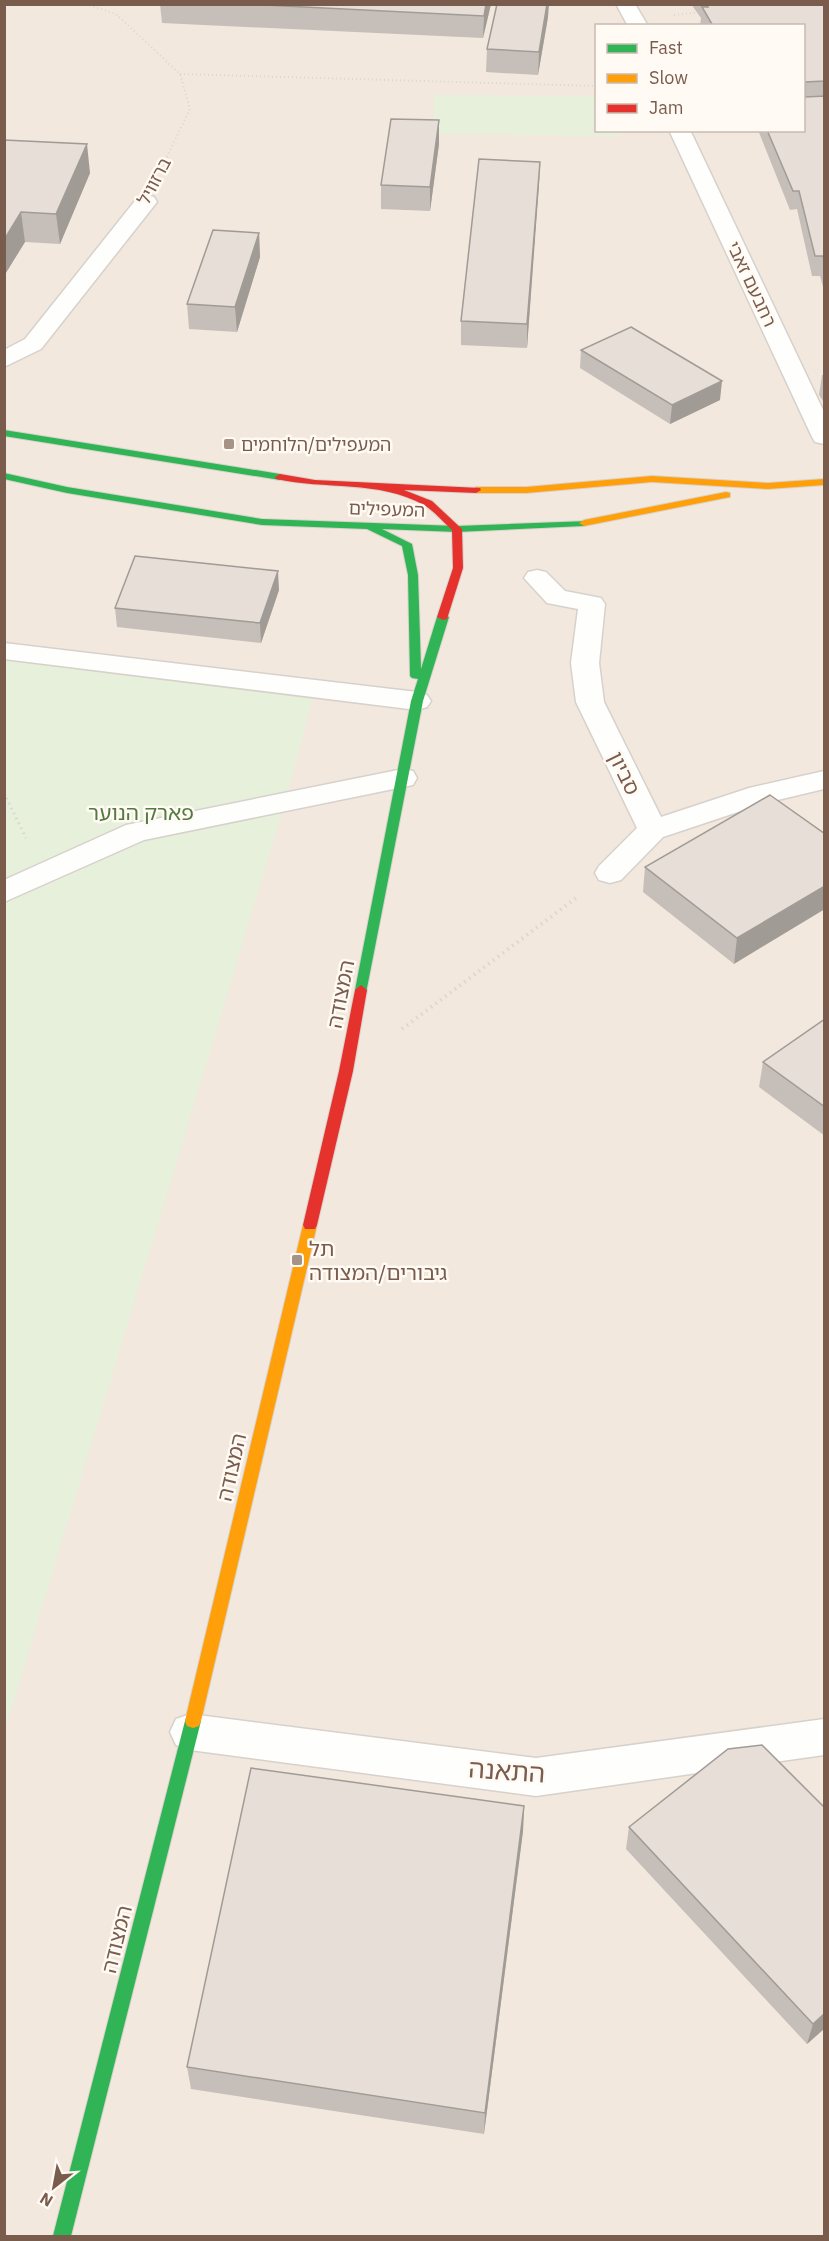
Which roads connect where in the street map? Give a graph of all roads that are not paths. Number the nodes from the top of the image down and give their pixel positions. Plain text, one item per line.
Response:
1 (680, 132) edge
2 (146, 202) road end
3 (4, 360) edge
4 (4, 433) edge
5 (825, 437) edge
6 (4, 476) edge
7 (825, 482) edge
8 (384, 486) junction
9 (768, 486) junction
10 (366, 527) junction
11 (457, 529) junction
12 (537, 578) dead end
13 (4, 651) edge
14 (417, 701) junction
15 (403, 778) junction
16 (825, 780) edge
17 (653, 830) junction
18 (610, 873) road end
19 (4, 892) edge
20 (190, 1731) junction
21 (825, 1737) edge
22 (62, 2236) edge

1 - 5 street, רחבעם זאבי
2 - 3 street, ברזוויל
4 - 8 street, המעפילים
6 - 10 street, המעפילים
7 - 9 street, המעפילים
8 - 9 street, המעפילים
8 - 11 street
9 - 11 street, המעפילים
10 - 11 street, המעפילים
10 - 14 street, המצודה
11 - 14 street, המצודה
12 - 17 street, סביון
13 - 14 street
14 - 15 street, המצודה
15 - 19 street
15 - 20 street, המצודה
16 - 17 street
17 - 18 street
20 - 21 street, התאנה
20 - 22 street, המצודה

